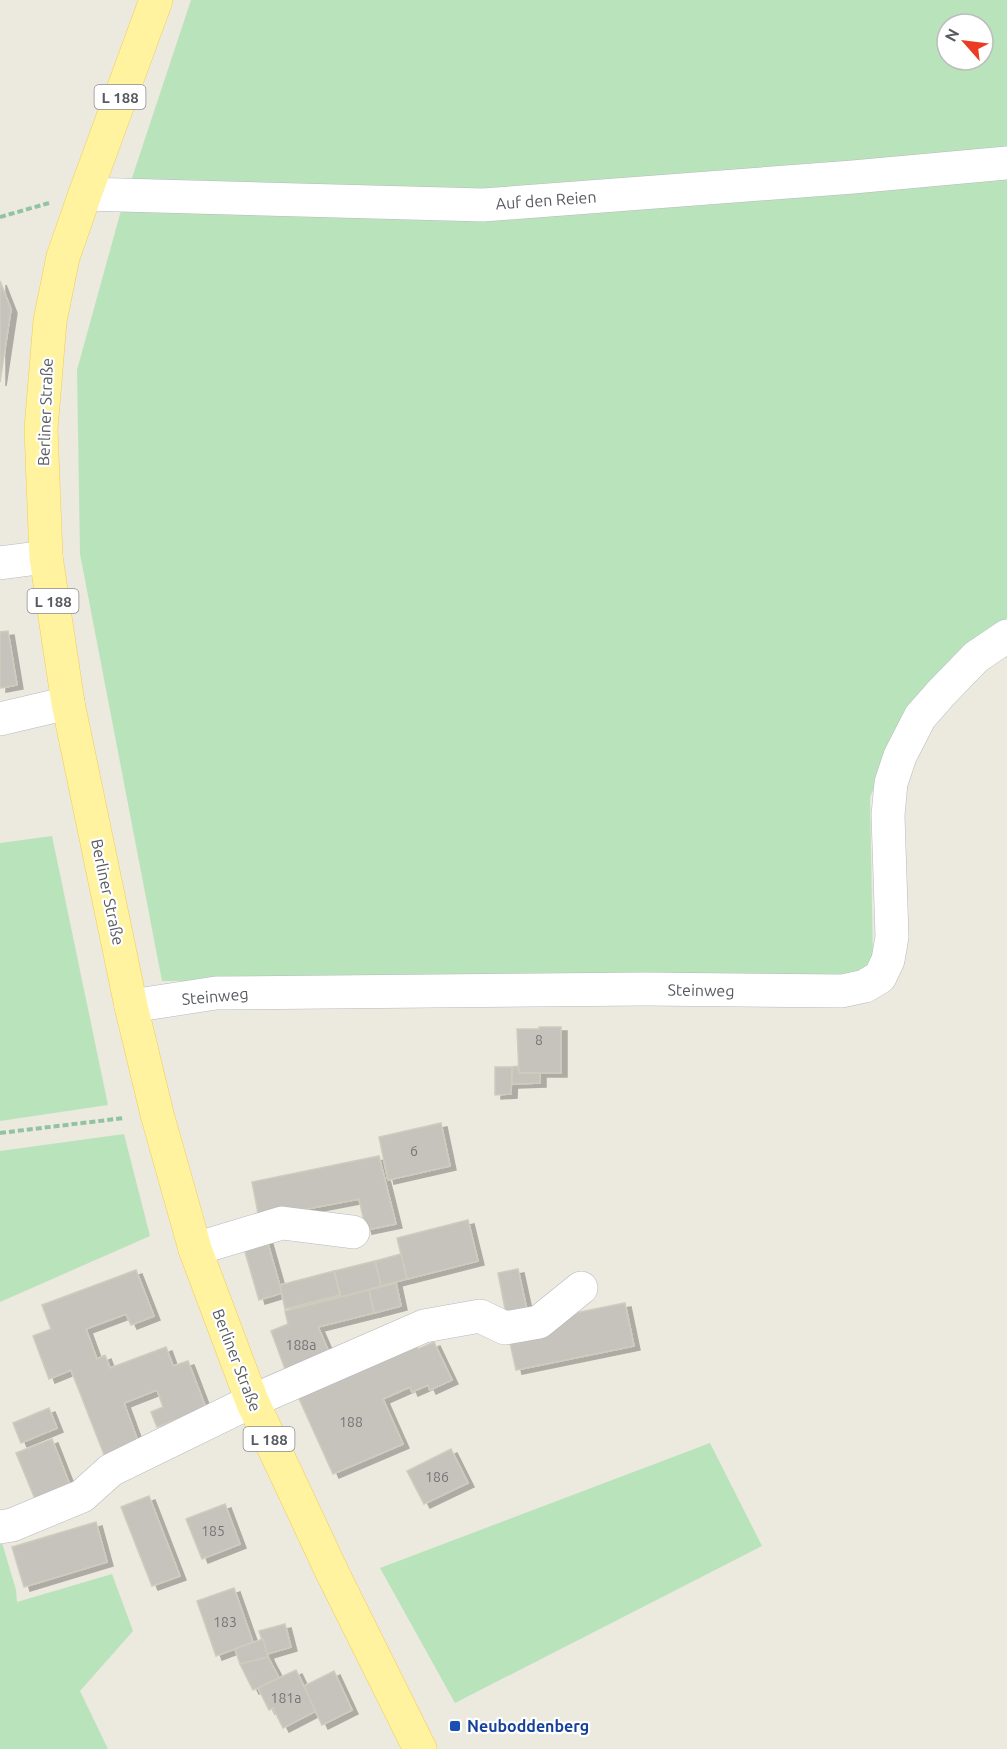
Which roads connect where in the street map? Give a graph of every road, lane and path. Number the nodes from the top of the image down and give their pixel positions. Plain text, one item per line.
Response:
1 (156, 0) edge
2 (1007, 162) edge
3 (85, 194) junction
4 (0, 217) edge
5 (46, 557) junction
6 (0, 563) edge
7 (1007, 636) edge
8 (68, 703) junction
9 (0, 719) edge
10 (131, 1006) junction
11 (157, 1114) junction
12 (0, 1133) edge
13 (353, 1232) dead end
14 (195, 1249) junction
15 (581, 1288) dead end
16 (252, 1401) junction
17 (0, 1527) edge
18 (420, 1749) edge

1 - 3 main road, Berliner Straße / L 188
2 - 3 street, Auf den Reien
3 - 4 path
3 - 5 main road, Berliner Straße / L 188
5 - 6 street
5 - 8 main road, Berliner Straße / L 188
7 - 10 street, Steinweg
8 - 9 street
8 - 10 main road, Berliner Straße / L 188
10 - 11 main road, Berliner Straße / L 188
11 - 12 path
11 - 14 main road, Berliner Straße / L 188
13 - 14 street
14 - 16 main road, Berliner Straße / L 188
15 - 16 street
16 - 17 street
16 - 18 main road, Berliner Straße / L 188

